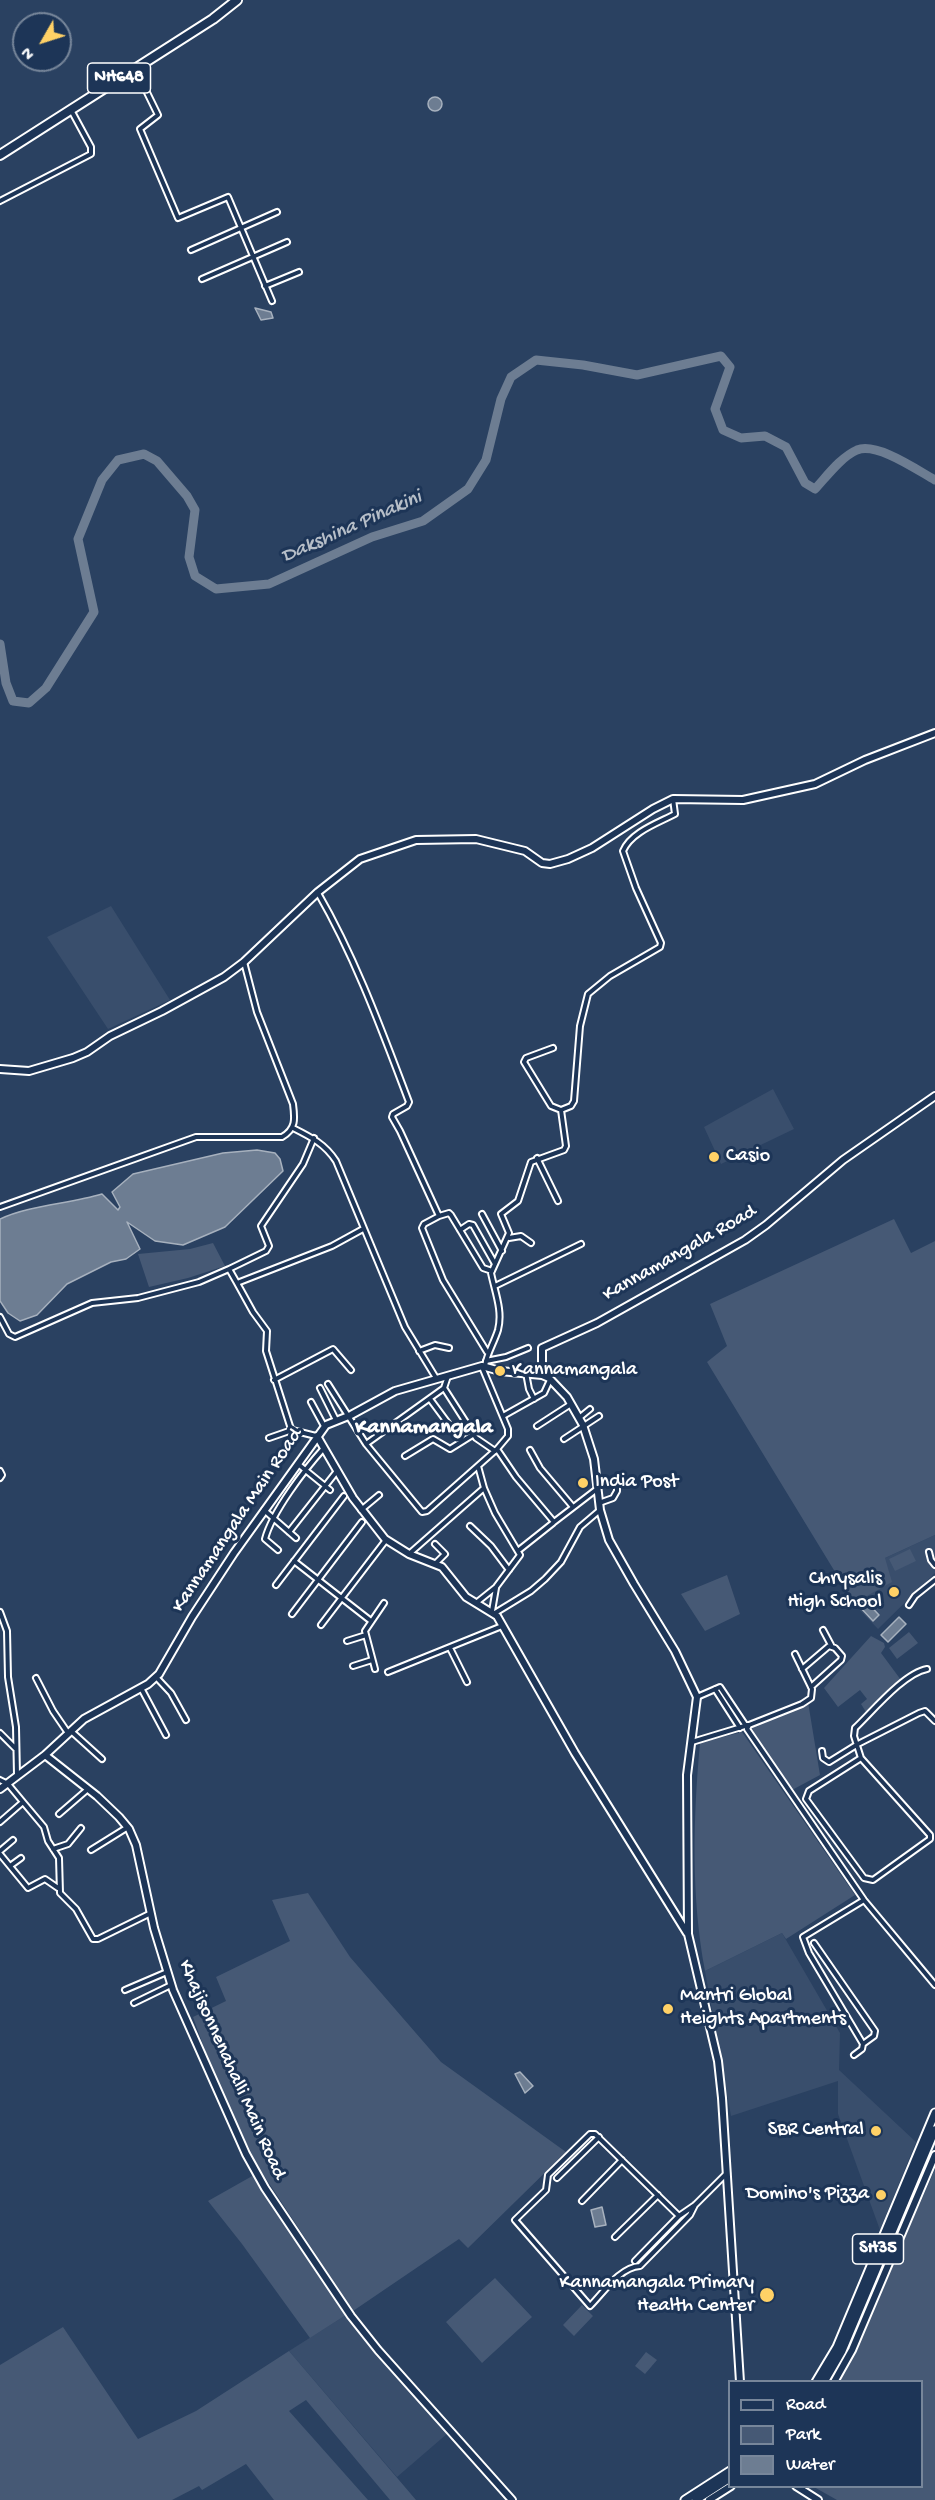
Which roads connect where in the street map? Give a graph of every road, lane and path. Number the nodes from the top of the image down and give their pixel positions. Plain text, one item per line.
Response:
1 (237, 0) edge
2 (226, 4) edge
3 (135, 68) junction
4 (71, 110) junction
5 (0, 154) edge
6 (0, 201) edge
7 (277, 212) dead end
8 (241, 228) junction
9 (287, 242) dead end
10 (191, 250) dead end
11 (253, 258) junction
12 (299, 272) dead end
13 (202, 279) dead end
14 (265, 286) junction
15 (272, 300) dead end
16 (935, 733) edge
17 (673, 799) junction
18 (318, 892) junction
19 (244, 962) junction
20 (553, 1048) dead end
21 (0, 1069) edge
22 (935, 1096) edge
23 (561, 1110) junction
24 (293, 1128) junction
25 (314, 1138) junction
26 (537, 1158) junction
27 (558, 1201) dead end
28 (0, 1207) edge
29 (482, 1214) dead end
30 (439, 1216) junction
31 (363, 1229) junction
32 (460, 1230) junction
33 (509, 1238) junction
34 (531, 1242) dead end
35 (581, 1244) dead end
36 (502, 1252) junction
37 (496, 1264) junction
38 (229, 1269) junction
39 (492, 1271) junction
40 (237, 1283) junction
41 (495, 1286) junction
42 (0, 1317) edge
43 (449, 1348) dead end
44 (528, 1348) dead end
45 (419, 1351) junction
46 (487, 1352) junction
47 (484, 1364) junction
48 (351, 1370) dead end
49 (526, 1373) junction
50 (542, 1375) junction
51 (448, 1376) junction
52 (436, 1378) junction
53 (274, 1380) junction
54 (551, 1380) junction
55 (328, 1384) dead end
56 (320, 1388) dead end
57 (444, 1388) junction
58 (430, 1399) junction
59 (534, 1399) junction
60 (310, 1402) dead end
61 (571, 1404) junction
62 (590, 1409) dead end
63 (348, 1416) junction
64 (502, 1416) junction
65 (599, 1416) dead end
66 (579, 1418) junction
67 (336, 1420) junction
68 (324, 1426) junction
69 (537, 1426) dead end
70 (584, 1428) junction
71 (292, 1430) junction
72 (453, 1430) dead end
73 (474, 1434) junction
74 (317, 1436) junction
75 (269, 1438) dead end
76 (564, 1438) dead end
77 (366, 1444) junction
78 (325, 1448) junction
79 (496, 1450) junction
80 (530, 1450) dead end
81 (405, 1456) dead end
82 (297, 1463) junction
83 (478, 1466) junction
84 (338, 1470) junction
85 (0, 1471) edge
86 (306, 1472) junction
87 (0, 1478) edge
88 (617, 1483) dead end
89 (324, 1485) junction
90 (484, 1488) junction
91 (597, 1489) junction
92 (330, 1490) dead end
93 (379, 1495) dead end
94 (344, 1496) dead end
95 (573, 1507) junction
96 (599, 1507) junction
97 (264, 1510) junction
98 (361, 1510) junction
99 (274, 1517) junction
100 (362, 1522) dead end
101 (554, 1522) junction
102 (470, 1526) dead end
103 (289, 1532) junction
104 (296, 1538) dead end
105 (386, 1540) junction
106 (435, 1544) dead end
107 (519, 1550) junction
108 (278, 1551) dead end
109 (929, 1552) dead end
110 (408, 1554) junction
111 (294, 1561) junction
112 (435, 1564) junction
113 (935, 1565) edge
114 (509, 1570) junction
115 (318, 1580) junction
116 (935, 1580) edge
117 (276, 1585) dead end
118 (496, 1587) junction
119 (342, 1598) junction
120 (384, 1603) dead end
121 (476, 1603) junction
122 (909, 1605) dead end
123 (0, 1612) edge
124 (493, 1612) junction
125 (292, 1614) dead end
126 (371, 1621) junction
127 (321, 1625) dead end
128 (502, 1626) junction
129 (824, 1630) dead end
130 (366, 1635) junction
131 (347, 1641) dead end
132 (831, 1646) junction
133 (450, 1648) junction
134 (795, 1654) dead end
135 (372, 1660) junction
136 (353, 1666) dead end
137 (375, 1669) dead end
138 (802, 1669) junction
139 (927, 1669) dead end
140 (388, 1672) dead end
141 (156, 1677) junction
142 (36, 1678) dead end
143 (466, 1682) dead end
144 (811, 1687) junction
145 (141, 1689) junction
146 (715, 1689) junction
147 (697, 1697) junction
148 (186, 1720) dead end
149 (935, 1721) edge
150 (748, 1725) junction
151 (740, 1728) junction
152 (69, 1731) junction
153 (0, 1733) edge
154 (166, 1735) dead end
155 (692, 1742) junction
156 (858, 1744) junction
157 (16, 1748) junction
158 (822, 1751) dead end
159 (45, 1755) junction
160 (861, 1758) junction
161 (102, 1759) dead end
162 (17, 1776) junction
163 (0, 1780) edge
164 (8, 1784) junction
165 (0, 1789) edge
166 (87, 1789) junction
167 (23, 1802) junction
168 (59, 1814) dead end
169 (0, 1822) edge
170 (128, 1827) junction
171 (81, 1828) dead end
172 (13, 1840) dead end
173 (53, 1850) junction
174 (91, 1850) dead end
175 (0, 1852) edge
176 (21, 1858) dead end
177 (10, 1866) junction
178 (58, 1888) junction
179 (864, 1900) junction
180 (151, 1913) junction
181 (688, 1934) junction
182 (814, 1942) dead end
183 (167, 1972) junction
184 (171, 1985) junction
185 (935, 1985) edge
186 (125, 1990) dead end
187 (134, 2003) dead end
188 (863, 2044) junction
189 (854, 2055) dead end
190 (935, 2113) edge
191 (935, 2130) edge
192 (599, 2137) junction
193 (935, 2155) edge
194 (622, 2160) junction
195 (727, 2173) junction
196 (557, 2178) dead end
197 (658, 2195) junction
198 (582, 2201) dead end
199 (695, 2205) junction
200 (679, 2216) junction
201 (615, 2237) dead end
202 (634, 2261) dead end
203 (740, 2380) edge
204 (817, 2380) edge
205 (825, 2380) edge
206 (835, 2380) edge
207 (728, 2472) edge
208 (728, 2479) edge
209 (728, 2488) edge
210 (798, 2488) edge
211 (512, 2500) edge
212 (684, 2500) edge
213 (696, 2500) edge
214 (710, 2500) edge
215 (818, 2500) edge

1 - 2 highway, NH648
2 - 3 highway, NH648
3 - 4 highway, NH648
3 - 8 street
4 - 5 highway, NH648
4 - 6 street
7 - 8 street
8 - 10 street
8 - 11 street
9 - 11 street
11 - 13 street
11 - 14 street
12 - 14 street
14 - 15 street
16 - 17 street
17 - 18 street
17 - 23 street
18 - 19 street
18 - 30 street
19 - 21 street
19 - 24 street
20 - 23 street
22 - 50 street, Kannamangala Road
23 - 26 street
24 - 25 street
24 - 28 street
25 - 31 street
25 - 38 street
26 - 27 street
26 - 33 street
29 - 36 street
30 - 32 street
30 - 46 street
31 - 40 street
31 - 45 street
32 - 37 street
32 - 39 street
33 - 34 street
33 - 36 street
35 - 41 street
36 - 37 street
37 - 39 street
38 - 40 street
38 - 42 street
39 - 41 street
40 - 53 street
41 - 46 street
43 - 45 street
44 - 47 street
45 - 52 street
46 - 47 street
47 - 49 street, Kannamangala Main Road
47 - 51 street, Kannamangala Main Road
47 - 64 street
48 - 53 street
49 - 50 street, Kannamangala Main Road
49 - 59 street
50 - 54 street, Kannamangala Main Road
51 - 52 street, Kannamangala Main Road
51 - 57 street
52 - 63 street, Kannamangala Main Road
53 - 71 street
54 - 59 street
54 - 61 street, Kannamangala Main Road
55 - 63 street
56 - 67 street
57 - 58 street
57 - 73 street
58 - 72 street
58 - 77 street
59 - 64 street
60 - 68 street
61 - 66 street, Kannamangala Main Road
61 - 69 street
62 - 66 street
63 - 67 street, Kannamangala Main Road
63 - 77 street
64 - 79 street
65 - 70 street
66 - 70 street, Kannamangala Main Road
67 - 68 street, Kannamangala Main Road
68 - 74 street, Kannamangala Main Road
70 - 76 street
70 - 91 street, Kannamangala Main Road
71 - 74 street
71 - 75 street
73 - 79 street
73 - 81 street
74 - 78 street
74 - 82 street, Kannamangala Main Road
77 - 83 street
78 - 84 street
78 - 86 street
79 - 83 street
79 - 101 street
80 - 95 street
82 - 86 street
82 - 97 street, Kannamangala Main Road
83 - 90 street
84 - 89 street
84 - 98 street
85 - 87 street
86 - 89 street
86 - 99 street
88 - 96 street
89 - 92 street
89 - 103 street
90 - 107 street
90 - 110 street
91 - 95 street
91 - 96 street, Kannamangala Main Road
93 - 98 street
94 - 111 street
95 - 101 street
96 - 124 street
96 - 147 street, Kannamangala Main Road
97 - 99 street
97 - 141 street, Kannamangala Main Road
98 - 105 street
99 - 103 street
99 - 108 street
100 - 115 street
101 - 107 street
102 - 114 street
103 - 104 street
105 - 110 street
105 - 119 street
106 - 112 street
107 - 114 street
109 - 113 street
110 - 112 street
111 - 115 street
111 - 117 street
112 - 121 street
114 - 118 street
115 - 119 street
115 - 125 street
116 - 122 street
118 - 121 street
118 - 124 street
119 - 126 street
119 - 127 street
120 - 126 street
121 - 124 street
123 - 157 street
124 - 128 street
126 - 130 street
128 - 133 street
128 - 181 street
129 - 132 street
130 - 131 street
130 - 135 street
132 - 138 street
132 - 144 street
133 - 140 street
133 - 143 street
134 - 138 street
135 - 136 street
135 - 137 street
138 - 144 street
139 - 156 street
141 - 145 street, Kannamangala Main Road
141 - 148 street
142 - 152 street
144 - 150 street
145 - 152 street, Kannamangala Main Road
145 - 154 street
146 - 147 street
146 - 150 street
146 - 151 street
147 - 155 street
149 - 156 street
150 - 151 street
150 - 179 street
151 - 155 street
152 - 159 street, Kannamangala Main Road
152 - 161 street
153 - 157 street
155 - 181 street
156 - 158 street
156 - 160 street
157 - 162 street
159 - 162 street, Kannamangala Main Road
159 - 166 street, Khajisonnenahalli Main Road
160 - 160 street
162 - 164 street, Kannamangala Main Road
163 - 164 street
164 - 165 street, Kannamangala Main Road
164 - 167 street
166 - 168 street
166 - 170 street, Khajisonnenahalli Main Road
167 - 169 street
167 - 173 street
170 - 174 street
170 - 180 street, Khajisonnenahalli Main Road
171 - 173 street
172 - 175 street
173 - 178 street
175 - 177 street
176 - 177 street
177 - 178 street
178 - 180 street
179 - 185 street
179 - 188 street
180 - 183 street, Khajisonnenahalli Main Road
181 - 195 street
182 - 188 street
183 - 184 street, Khajisonnenahalli Main Road
183 - 186 street
184 - 187 street
184 - 211 street, Khajisonnenahalli Main Road
188 - 189 street
190 - 204 main road, SH35
191 - 205 main road, SH35
192 - 194 street
192 - 196 street
192 - 199 street
193 - 206 street
194 - 197 street
194 - 198 street
195 - 199 street
195 - 203 street
197 - 200 street
197 - 201 street
199 - 200 street
200 - 202 street
207 - 212 main road
208 - 213 main road
209 - 214 street
210 - 215 street

